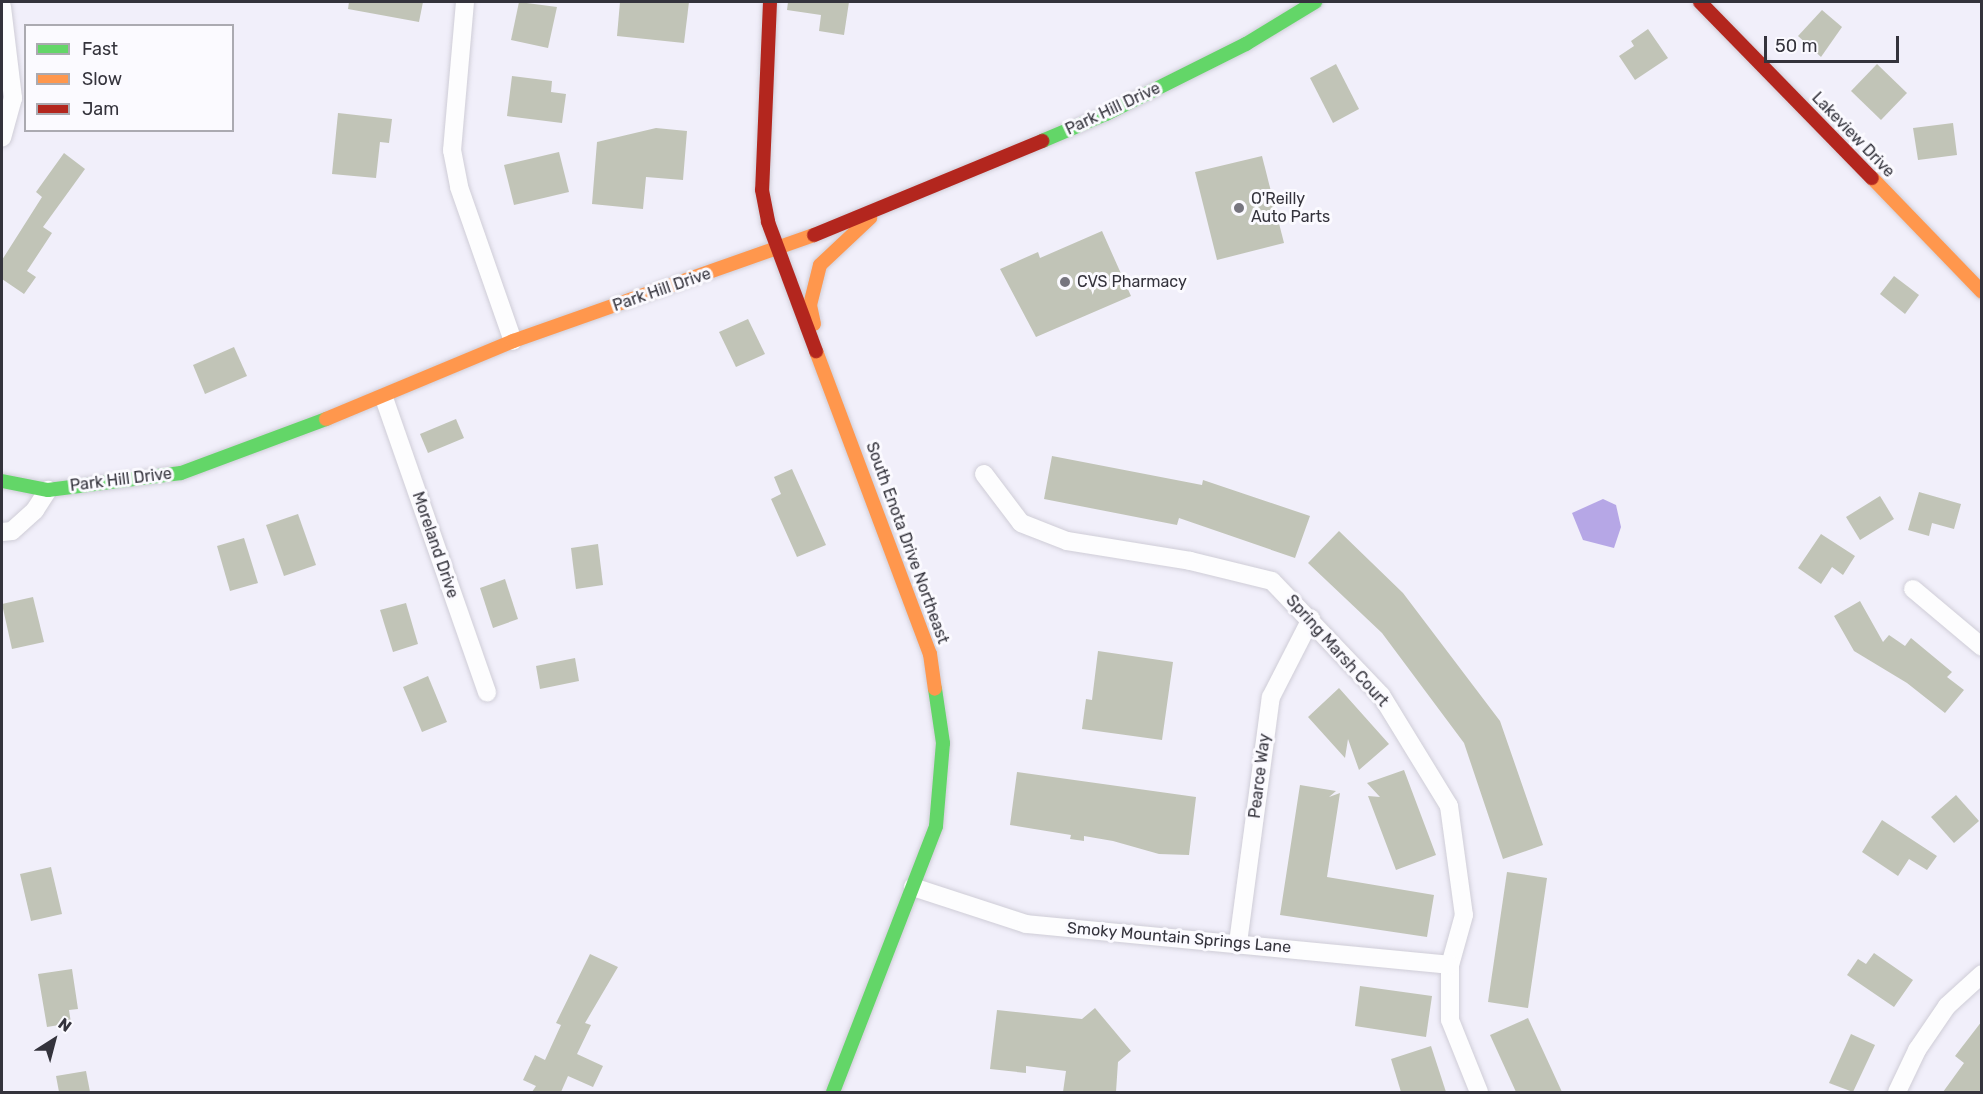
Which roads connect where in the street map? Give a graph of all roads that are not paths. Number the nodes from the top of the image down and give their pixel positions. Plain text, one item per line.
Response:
1 (465, 2) edge
2 (770, 2) edge
3 (1316, 2) edge
4 (1700, 2) edge
5 (2, 7) edge
6 (2, 138) edge
7 (877, 210) junction
8 (777, 250) junction
9 (1978, 284) edge
10 (513, 341) junction
11 (818, 351) junction
12 (384, 398) junction
13 (984, 474) dead end
14 (2, 481) edge
15 (48, 490) junction
16 (2, 532) edge
17 (1913, 589) dead end
18 (1311, 619) junction
19 (1982, 647) edge
20 (486, 692) dead end
21 (913, 886) junction
22 (1239, 943) junction
23 (1450, 965) junction
24 (1982, 974) edge
25 (833, 1092) edge
26 (1479, 1092) edge
27 (1897, 1092) edge

1 - 10 street
2 - 8 main road, South Enota Drive Northeast
3 - 7 main road, Park Hill Drive
4 - 9 main road, Lakeview Drive
5 - 6 street
7 - 8 main road, Park Hill Drive
7 - 11 main road
8 - 10 main road, Park Hill Drive
8 - 11 main road, South Enota Drive Northeast
10 - 12 main road, Park Hill Drive
11 - 21 main road, South Enota Drive Northeast
12 - 15 main road, Park Hill Drive
12 - 20 street, Moreland Drive
13 - 18 street, Spring Marsh Court
14 - 15 main road
15 - 16 street, Park Hill Drive
17 - 19 street
18 - 22 street, Pearce Way
18 - 23 street, Spring Marsh Court
21 - 22 street, Smoky Mountain Springs Lane
21 - 25 main road, South Enota Drive Northeast
22 - 23 street, Smoky Mountain Springs Lane
23 - 26 street, Spring Marsh Court
24 - 27 street

